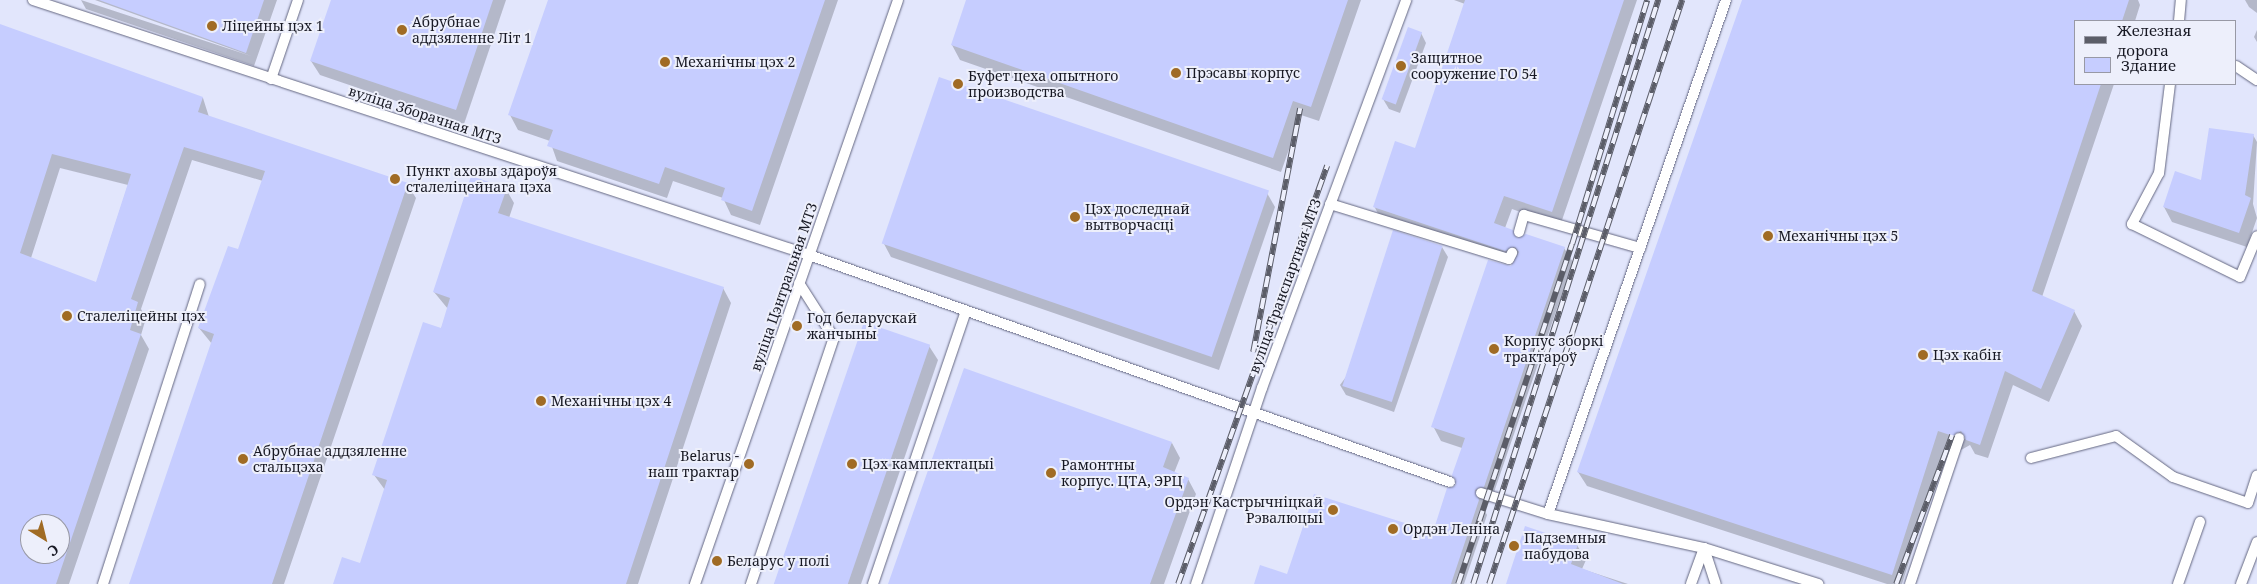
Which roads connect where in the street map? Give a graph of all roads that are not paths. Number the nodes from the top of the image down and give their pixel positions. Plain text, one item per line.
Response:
1 (33, 0) edge
2 (298, 0) edge
3 (898, 0) edge
4 (1406, 0) edge
5 (1726, 0) edge
6 (2182, 0) edge
7 (2179, 20) edge
8 (2237, 67) edge
9 (271, 79) junction
10 (2257, 80) edge
11 (2170, 85) edge
12 (1330, 204) junction
13 (1519, 232) dead end
14 (2257, 236) edge
15 (1640, 248) junction
16 (1512, 253) dead end
17 (809, 255) junction
18 (799, 283) junction
19 (200, 284) dead end
20 (966, 311) junction
21 (1254, 414) junction
22 (1959, 438) dead end
23 (2031, 458) dead end
24 (2257, 475) edge
25 (1450, 482) dead end
26 (1481, 493) dead end
27 (2252, 504) edge
28 (1548, 514) junction
29 (2200, 522) dead end
30 (2257, 542) edge
31 (1704, 548) junction
32 (103, 584) edge
33 (695, 584) edge
34 (751, 584) edge
35 (873, 584) edge
36 (1196, 584) edge
37 (1691, 584) edge
38 (1716, 584) edge
39 (1818, 584) edge
40 (1910, 584) edge
41 (2178, 584) edge
42 (2241, 584) edge

1 - 9 lane, вуліца Зборачная МТЗ
2 - 9 lane
3 - 17 lane, вуліца Цэнтральная МТЗ
4 - 12 lane, вуліца Транспартная МТЗ
5 - 15 lane
6 - 7 lane
8 - 10 lane
9 - 17 lane, вуліца Зборачная МТЗ
11 - 14 lane
12 - 16 lane
12 - 21 lane, вуліца Транспартная МТЗ
13 - 15 lane
15 - 28 lane
17 - 18 lane, вуліца Цэнтральная МТЗ
17 - 20 lane, вуліца Зборачная МТЗ
18 - 33 lane, вуліца Цэнтральная МТЗ
18 - 34 lane
19 - 32 lane
20 - 21 lane, вуліца Зборачная МТЗ
20 - 35 lane
21 - 25 lane, вуліца Зборачная МТЗ
21 - 36 lane, вуліца Транспартная МТЗ
22 - 40 lane
23 - 27 lane
24 - 27 lane
26 - 28 lane
28 - 31 lane
29 - 41 lane
30 - 42 lane
31 - 37 lane
31 - 38 lane
31 - 39 lane

